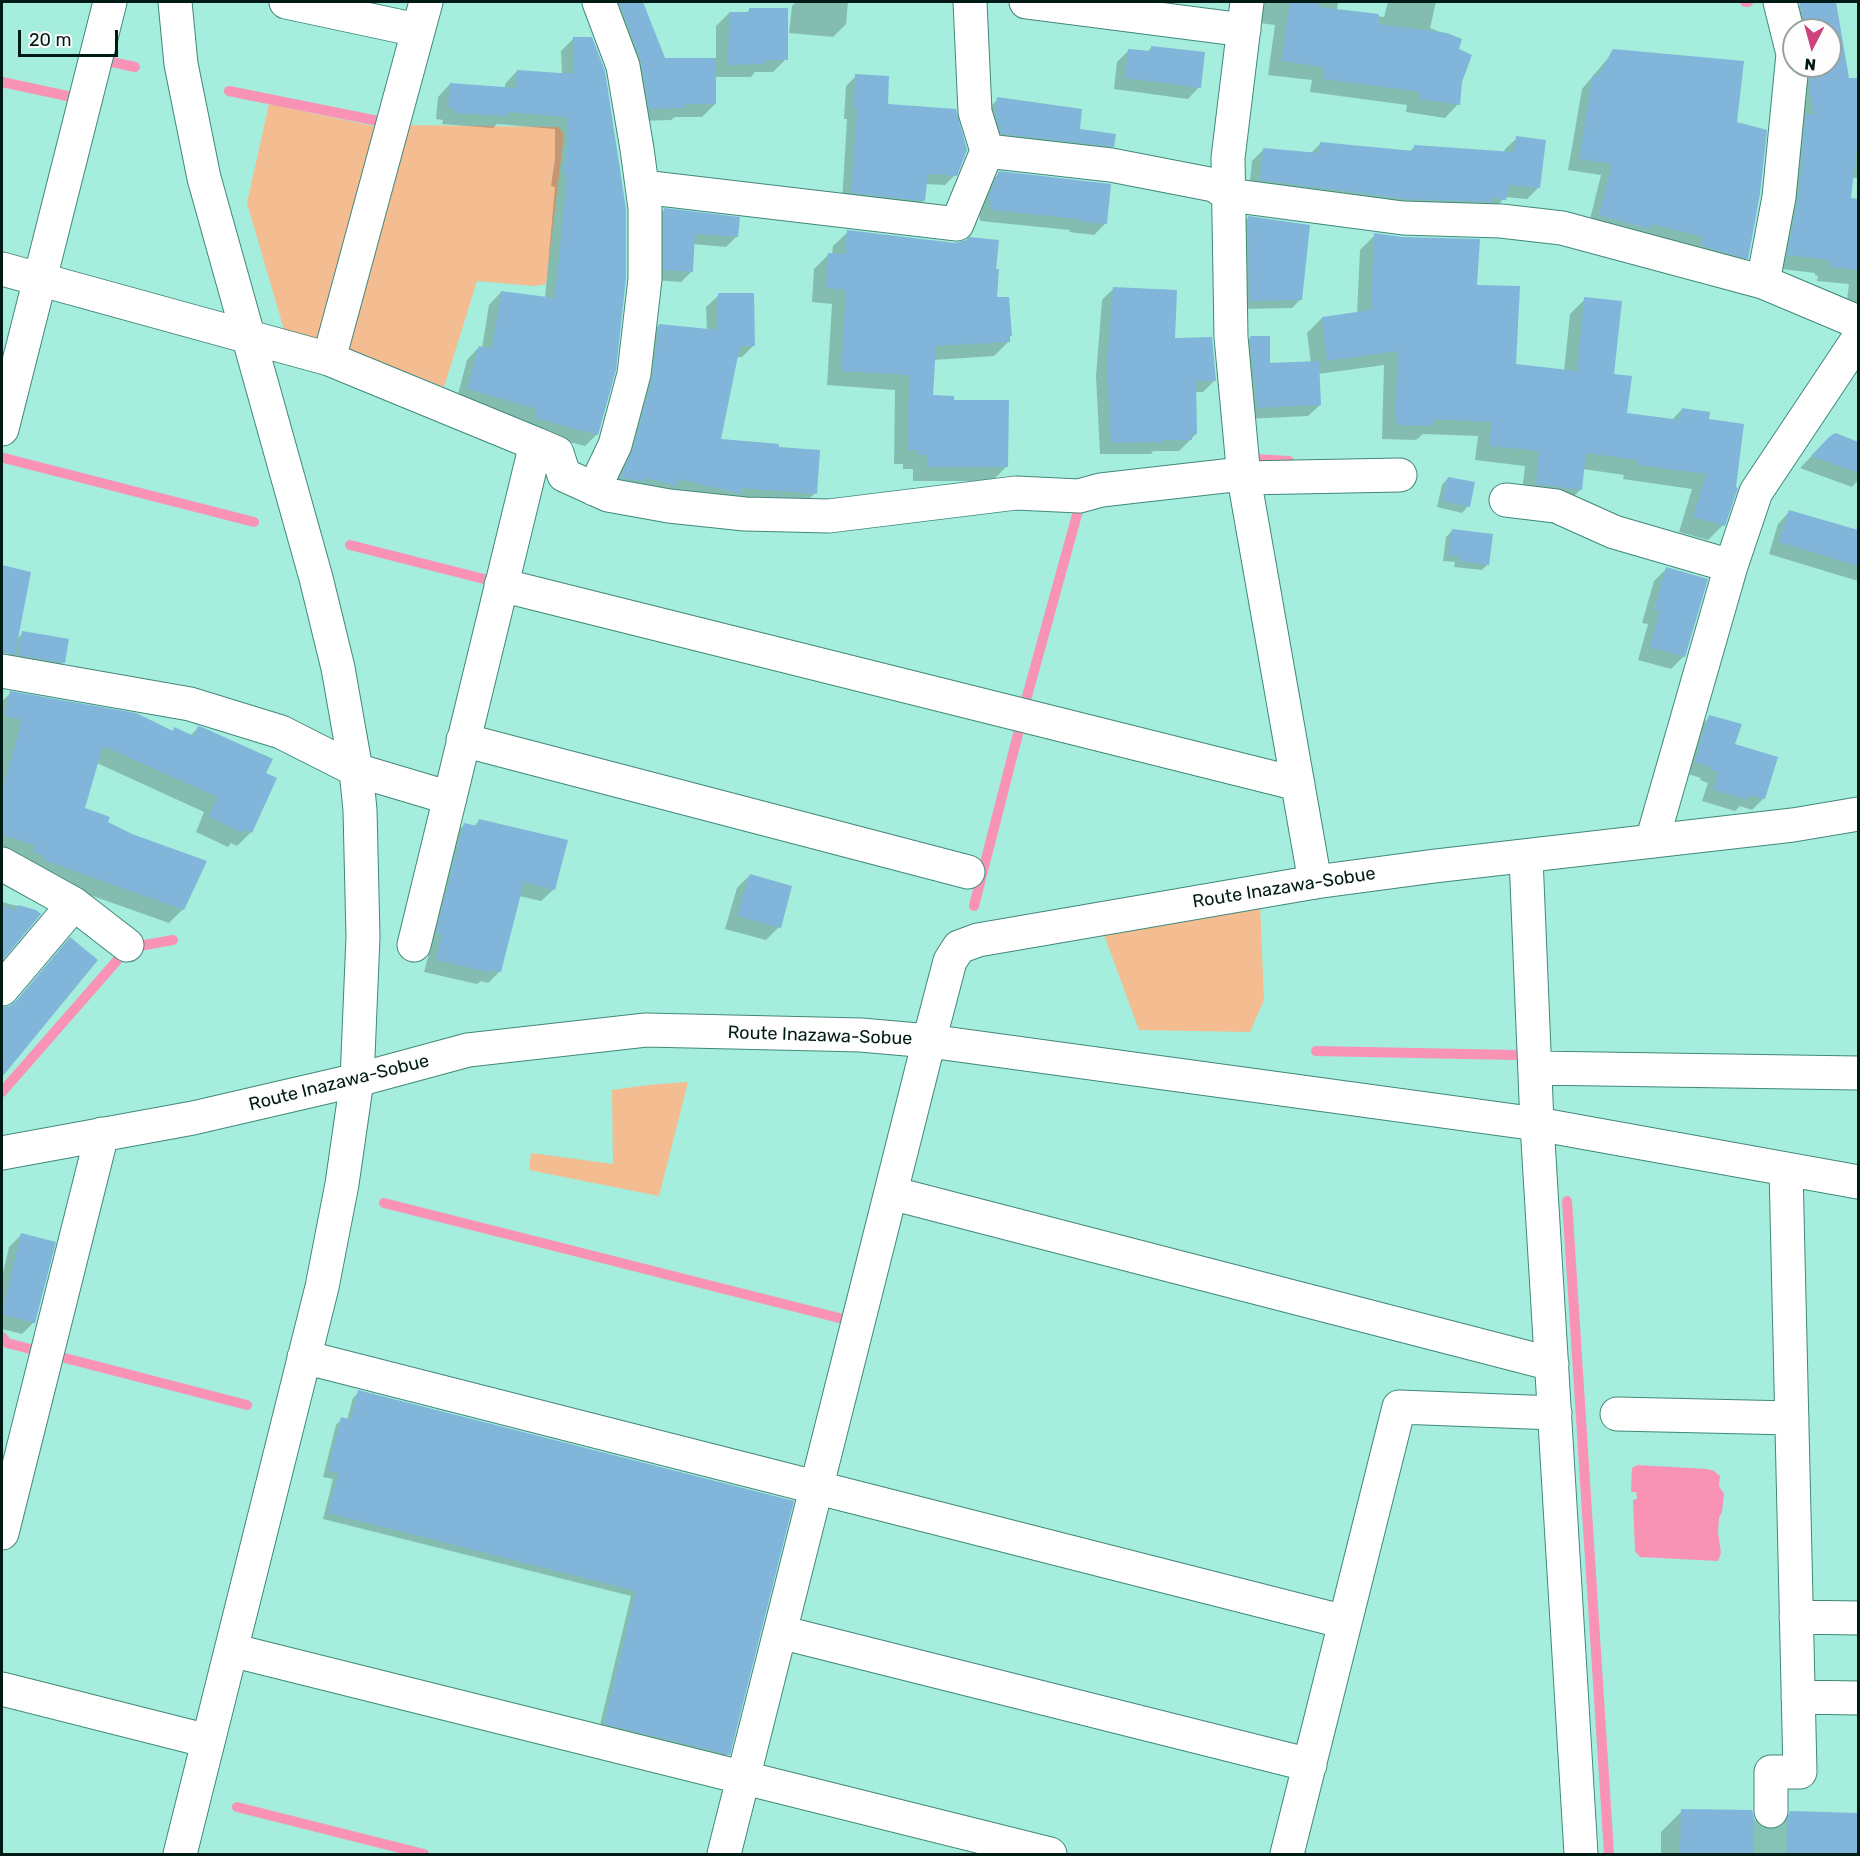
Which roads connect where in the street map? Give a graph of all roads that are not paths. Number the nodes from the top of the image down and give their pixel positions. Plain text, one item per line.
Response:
1 (110, 2) edge
2 (175, 2) edge
3 (286, 2) edge
4 (599, 2) edge
5 (970, 2) edge
6 (1026, 2) edge
7 (1780, 2) edge
8 (422, 16) edge
9 (1245, 16) edge
10 (987, 151) junction
11 (643, 187) junction
12 (1229, 195) junction
13 (2, 269) edge
14 (40, 280) junction
15 (1763, 282) junction
16 (1858, 322) edge
17 (250, 338) junction
18 (1858, 339) edge
19 (329, 359) junction
20 (2, 429) edge
21 (536, 444) junction
22 (1400, 475) dead end
23 (1244, 478) junction
24 (594, 489) junction
25 (1506, 500) dead end
26 (1731, 566) junction
27 (501, 585) junction
28 (2, 671) edge
29 (464, 740) junction
30 (356, 770) junction
31 (1298, 784) junction
32 (450, 798) junction
33 (1858, 814) edge
34 (1652, 841) junction
35 (1526, 856) junction
36 (2, 864) edge
37 (968, 872) dead end
38 (1315, 882) junction
39 (74, 904) junction
40 (127, 945) dead end
41 (414, 945) dead end
42 (2, 989) edge
43 (929, 1041) junction
44 (1535, 1068) junction
45 (1858, 1073) edge
46 (357, 1080) junction
47 (1537, 1124) junction
48 (102, 1134) junction
49 (2, 1153) edge
50 (1786, 1169) junction
51 (1858, 1182) edge
52 (891, 1193) junction
53 (304, 1357) junction
54 (1552, 1364) junction
55 (1555, 1413) junction
56 (1617, 1414) dead end
57 (1792, 1418) junction
58 (817, 1487) junction
59 (2, 1533) edge
60 (1796, 1617) junction
61 (1858, 1618) edge
62 (1345, 1622) junction
63 (780, 1632) junction
64 (231, 1650) junction
65 (2, 1689) edge
66 (1798, 1697) junction
67 (1858, 1698) edge
68 (208, 1740) junction
69 (1310, 1765) junction
70 (743, 1778) junction
71 (1770, 1811) tunnel mouth
72 (180, 1854) edge
73 (724, 1854) edge
74 (1050, 1854) edge
75 (1287, 1854) edge
76 (1581, 1854) edge

1 - 14 street
2 - 17 street
3 - 8 street
4 - 11 street
5 - 10 street
6 - 9 street
7 - 15 street
8 - 19 street
9 - 12 street
10 - 11 street
10 - 12 street
11 - 24 street
12 - 15 street
12 - 23 street
13 - 14 street
14 - 17 street
14 - 20 street
15 - 16 street
17 - 19 street
17 - 30 street
18 - 26 street
19 - 21 street
21 - 24 street
21 - 27 street
22 - 23 street
23 - 24 street
23 - 31 street
25 - 26 street
26 - 34 street
27 - 29 street
27 - 31 street
28 - 30 street
29 - 32 street
29 - 37 street
30 - 32 street
30 - 46 street
31 - 38 street
32 - 41 street
33 - 34 street, Route Inazawa-Sobue
34 - 35 street, Route Inazawa-Sobue
35 - 38 street, Route Inazawa-Sobue
35 - 44 street
36 - 39 street
38 - 43 street, Route Inazawa-Sobue
39 - 40 street
39 - 42 street
43 - 46 street, Route Inazawa-Sobue
43 - 47 street
43 - 52 street
44 - 45 street
44 - 47 street
46 - 48 street, Route Inazawa-Sobue
46 - 53 street
47 - 50 street
47 - 54 street
48 - 49 street, Route Inazawa-Sobue
48 - 59 street
50 - 51 street
50 - 57 street
52 - 54 street
52 - 58 street
53 - 58 street
53 - 64 street
54 - 55 street
55 - 62 street
55 - 76 street
56 - 57 street
57 - 60 street
58 - 62 street
58 - 63 street
60 - 61 street
60 - 66 street
62 - 69 street
63 - 69 street
63 - 70 street
64 - 68 street
64 - 70 street
65 - 68 street
66 - 67 street
66 - 71 street
68 - 72 street
69 - 75 street
70 - 73 street
70 - 74 street

